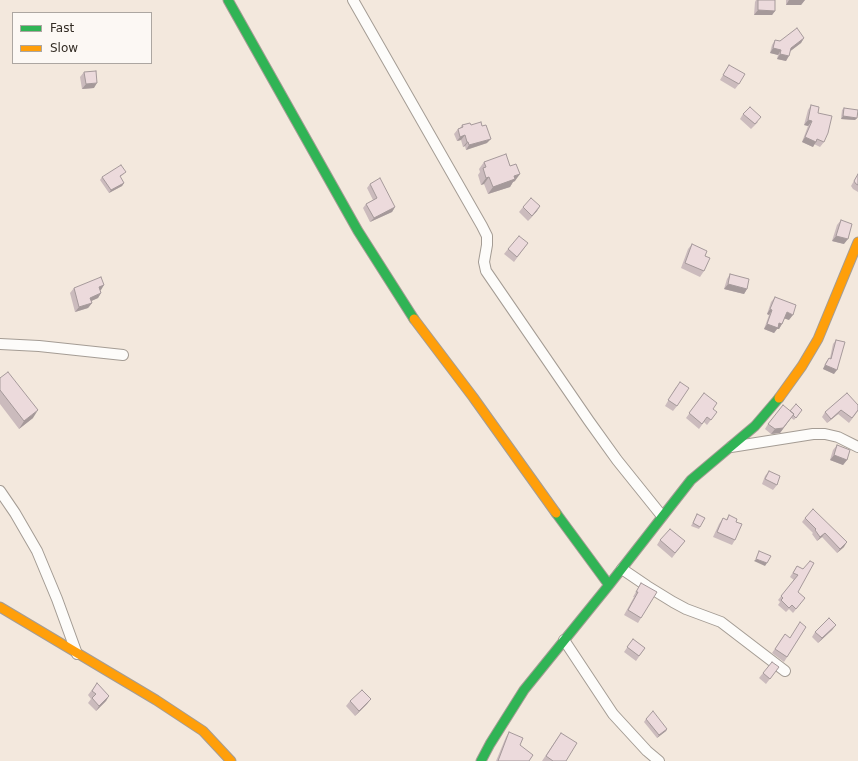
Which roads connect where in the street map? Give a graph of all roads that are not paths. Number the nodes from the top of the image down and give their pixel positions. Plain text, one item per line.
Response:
1 (228, 0) edge
2 (353, 0) edge
3 (858, 242) edge
4 (0, 344) edge
5 (122, 355) dead end
6 (731, 447) junction
7 (858, 447) edge
8 (0, 491) edge
9 (662, 516) junction
10 (622, 568) junction
11 (609, 585) junction
12 (0, 607) edge
13 (564, 640) junction
14 (77, 654) junction
15 (785, 671) dead end
16 (231, 761) edge
17 (481, 761) edge
18 (659, 761) edge

1 - 11 street
2 - 9 street
3 - 6 street
4 - 5 street
6 - 7 street
6 - 9 street
8 - 14 street
9 - 10 street
10 - 11 street
10 - 15 street
11 - 13 street
12 - 14 street
13 - 17 street
13 - 18 street
14 - 16 street

